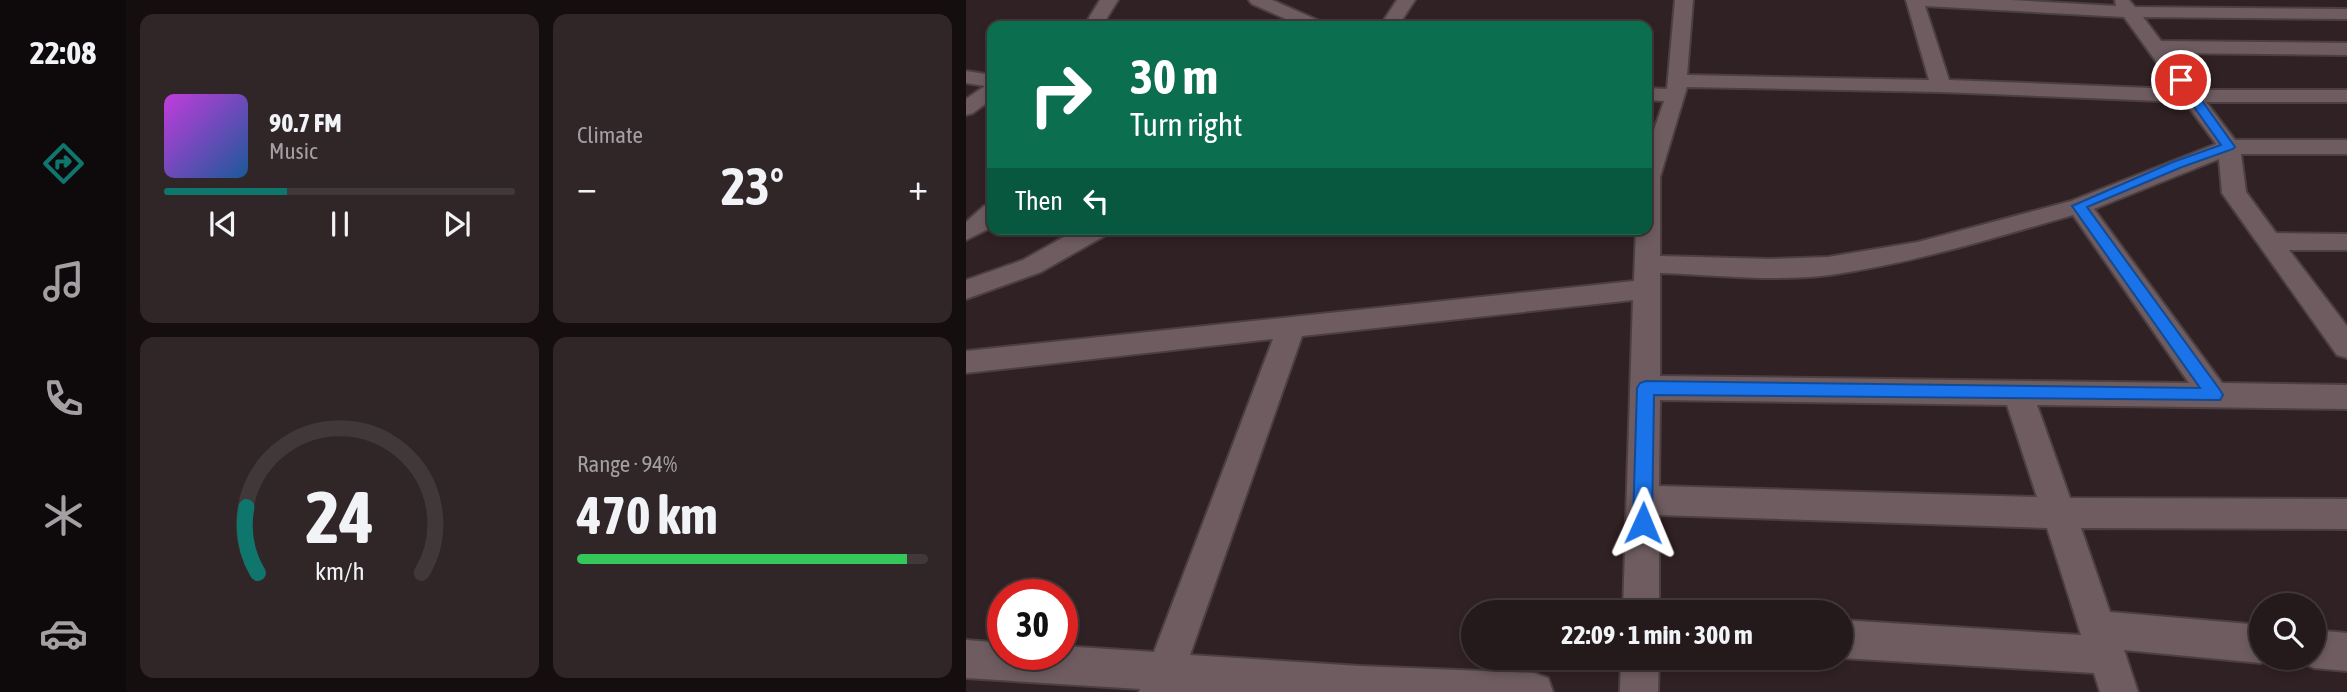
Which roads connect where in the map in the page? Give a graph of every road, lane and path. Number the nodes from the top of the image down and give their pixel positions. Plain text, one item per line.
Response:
1 (1109, 0) edge
2 (1258, 0) edge
3 (1406, 0) edge
4 (1684, 0) edge
5 (1918, 0) edge
6 (2125, 6) edge
7 (2347, 14) edge
8 (1096, 21) edge
9 (1306, 21) edge
10 (1392, 21) edge
11 (2156, 47) junction
12 (2347, 49) edge
13 (966, 78) edge
14 (987, 80) edge
15 (1941, 86) junction
16 (1677, 88) junction
17 (1652, 93) edge
18 (987, 94) edge
19 (2193, 96) junction
20 (2347, 96) edge
21 (966, 109) edge
22 (2229, 147) junction
23 (2347, 147) edge
24 (1652, 167) edge
25 (2079, 206) junction
26 (987, 217) edge
27 (966, 232) edge
28 (1086, 235) edge
29 (1648, 235) edge
30 (2270, 241) junction
31 (2347, 242) edge
32 (1648, 276) junction
33 (966, 290) edge
34 (2338, 321) edge
35 (1292, 326) junction
36 (2347, 347) edge
37 (966, 362) edge
38 (1646, 388) junction
39 (2018, 393) junction
40 (2214, 395) junction
41 (2347, 397) edge
42 (1643, 500) junction
43 (2059, 513) junction
44 (2347, 514) edge
45 (1641, 600) edge
46 (1853, 639) edge
47 (2103, 642) junction
48 (2249, 644) edge
49 (2326, 650) edge
50 (2347, 652) edge
51 (966, 659) edge
52 (1640, 670) edge
53 (1162, 682) edge
54 (1534, 692) edge
55 (1639, 692) edge
56 (2119, 692) edge

1 - 8 street
2 - 9 street
3 - 10 street
4 - 16 street
5 - 6 street
5 - 15 street
6 - 7 street
6 - 11 street
11 - 12 street
11 - 19 street
13 - 14 street
15 - 16 street
15 - 19 street
16 - 17 street
16 - 24 street
18 - 21 street
19 - 20 street
19 - 22 street
22 - 23 street
22 - 25 street
22 - 30 street
25 - 32 street
25 - 40 street
26 - 27 street
28 - 33 street
29 - 32 street
30 - 31 street
30 - 34 street
32 - 35 street
32 - 38 street
34 - 36 street
35 - 37 street
35 - 53 street
38 - 39 street
38 - 42 street
39 - 40 street
39 - 43 street
40 - 41 street
42 - 43 street
42 - 45 street
43 - 44 street
43 - 47 street
46 - 47 street
47 - 48 street
47 - 56 street
49 - 50 street
51 - 53 street
52 - 55 street
53 - 54 street

